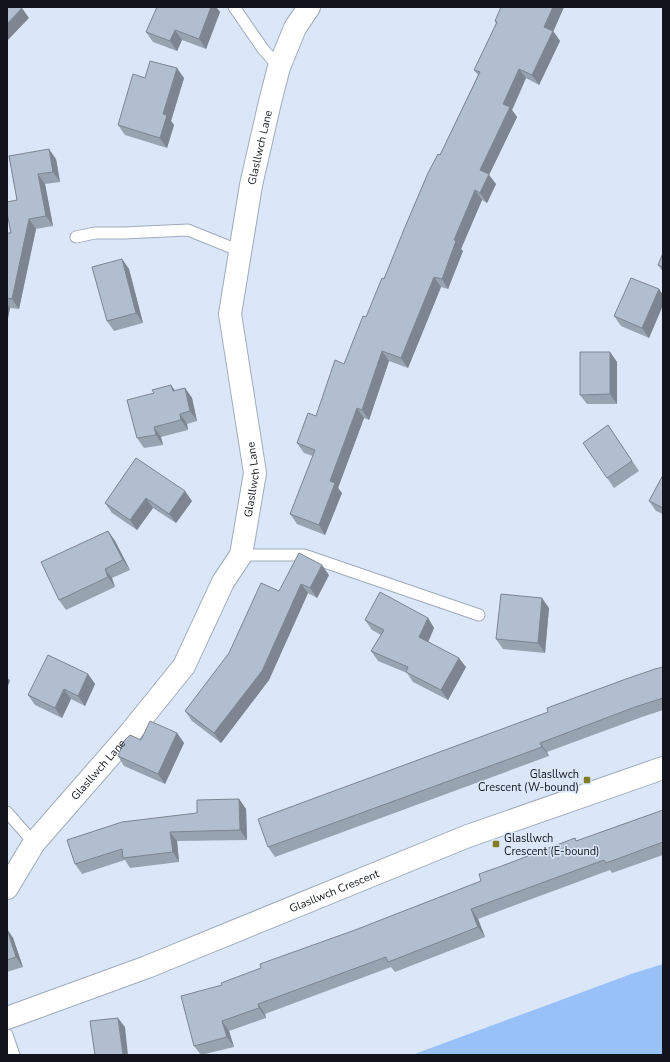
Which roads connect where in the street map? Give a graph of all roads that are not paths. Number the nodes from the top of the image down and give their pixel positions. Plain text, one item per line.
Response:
1 (234, 7) edge
2 (309, 7) edge
3 (279, 67) junction
4 (76, 237) dead end
5 (240, 251) junction
6 (241, 555) junction
7 (479, 615) dead end
8 (663, 768) edge
9 (7, 812) edge
10 (34, 843) junction
11 (7, 888) edge
12 (7, 1018) edge
13 (7, 1035) edge
14 (14, 1055) edge

1 - 3 lane
2 - 3 street, Glasllwch Lane
3 - 5 street, Glasllwch Lane
4 - 5 lane
5 - 6 street, Glasllwch Lane
6 - 7 lane
6 - 10 street, Glasllwch Lane
8 - 12 street, Glasllwch Crescent
9 - 10 lane
10 - 11 street, Glasllwch Lane
13 - 14 lane

